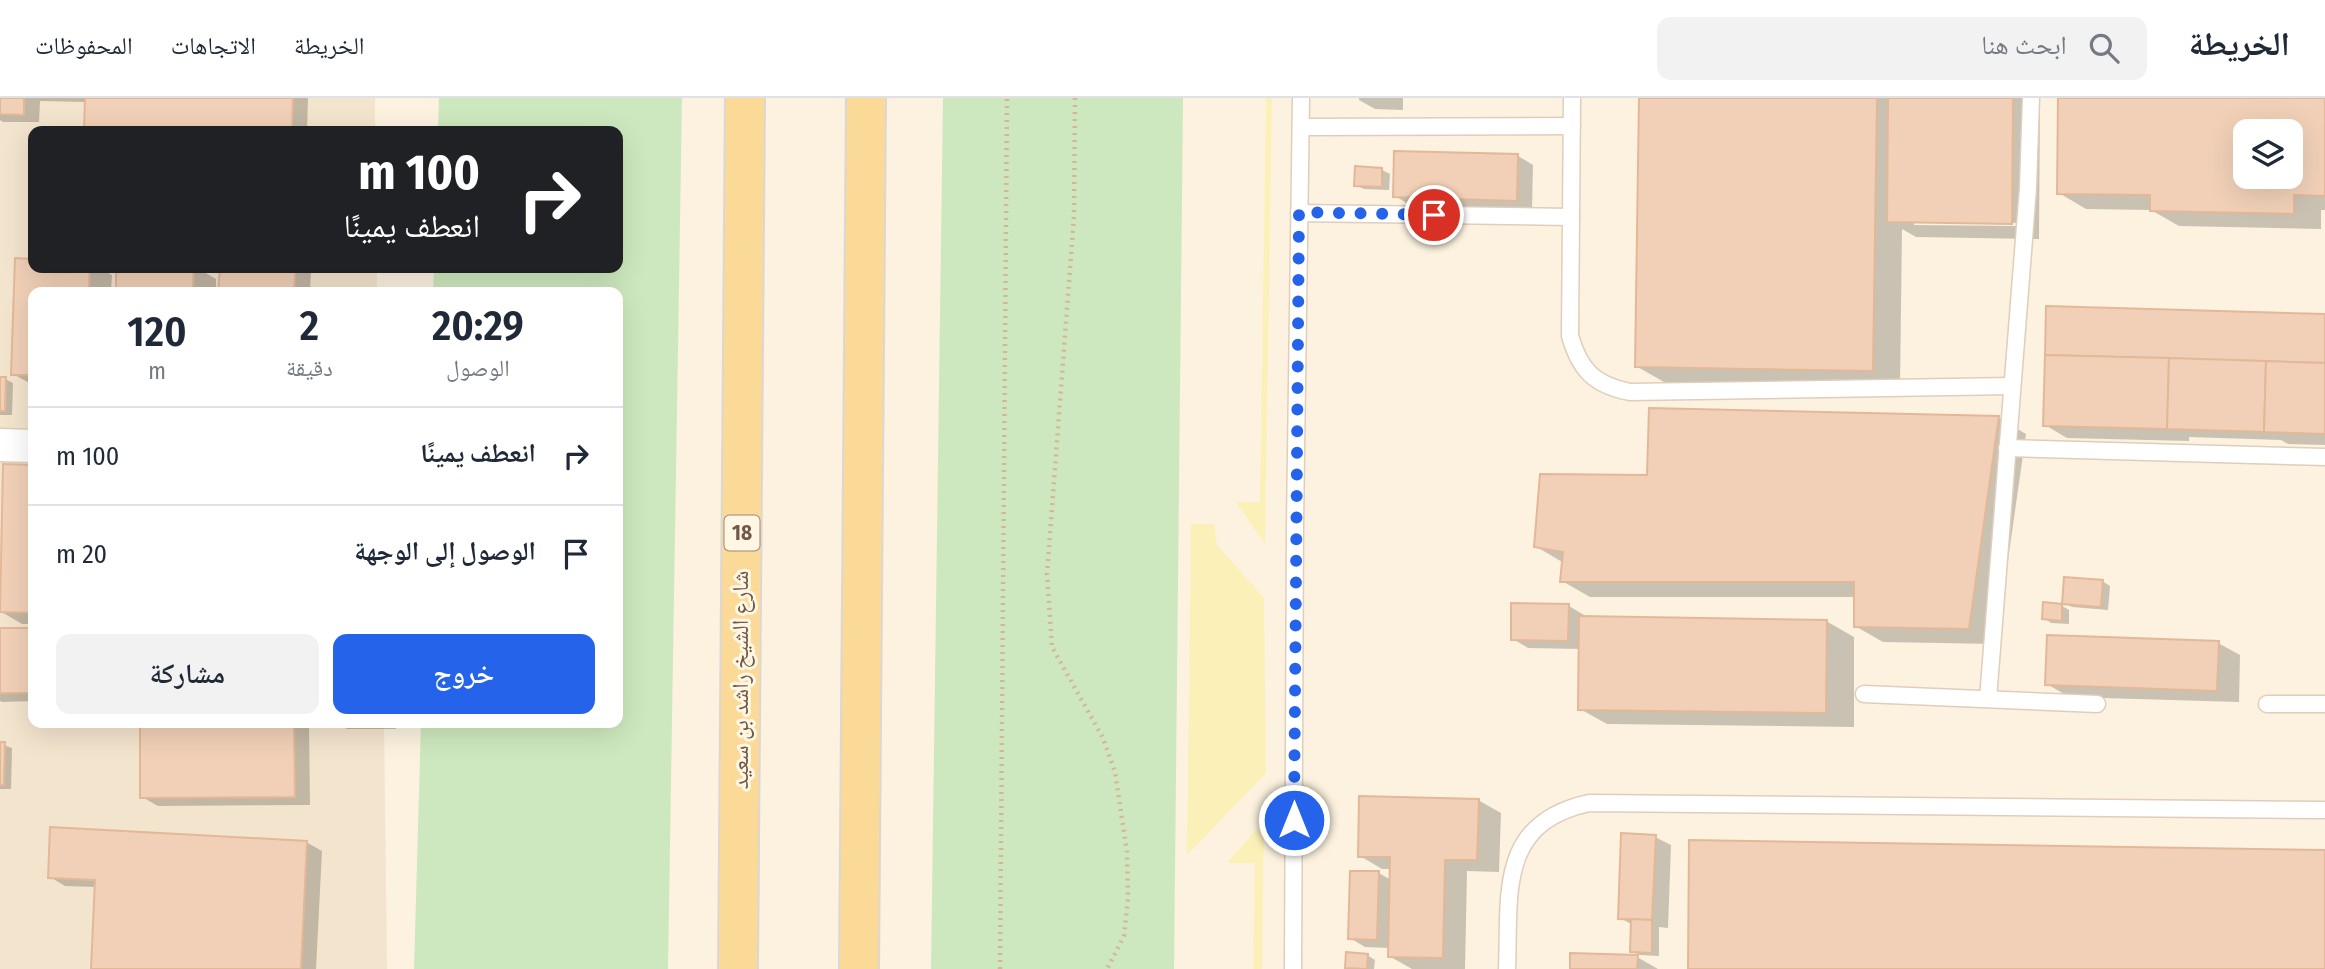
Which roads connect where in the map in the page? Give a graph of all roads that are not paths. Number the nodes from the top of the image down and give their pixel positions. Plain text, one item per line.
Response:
1 (745, 98) edge
2 (866, 98) edge
3 (1301, 98) edge
4 (1572, 98) edge
5 (2031, 98) edge
6 (1572, 126) junction
7 (1301, 127) junction
8 (1299, 212) junction
9 (1571, 217) junction
10 (2012, 386) junction
11 (0, 446) edge
12 (28, 446) edge
13 (2007, 448) junction
14 (2325, 457) edge
15 (1864, 694) dead end
16 (1988, 699) junction
17 (2097, 704) dead end
18 (2267, 704) dead end
19 (2325, 704) edge
20 (2325, 810) edge
21 (738, 969) edge
22 (859, 969) edge
23 (1293, 969) edge
24 (1507, 969) edge

1 - 21 main road, شارع الشيخ راشد بن سعيد / 18
2 - 22 main road
3 - 7 lane
4 - 6 lane
5 - 10 lane
6 - 7 lane
6 - 9 lane
7 - 8 lane
8 - 9 lane
8 - 23 lane
9 - 10 lane
10 - 13 lane
11 - 12 street
13 - 14 lane
13 - 16 lane
15 - 16 lane
16 - 17 lane
18 - 19 lane
20 - 24 lane

